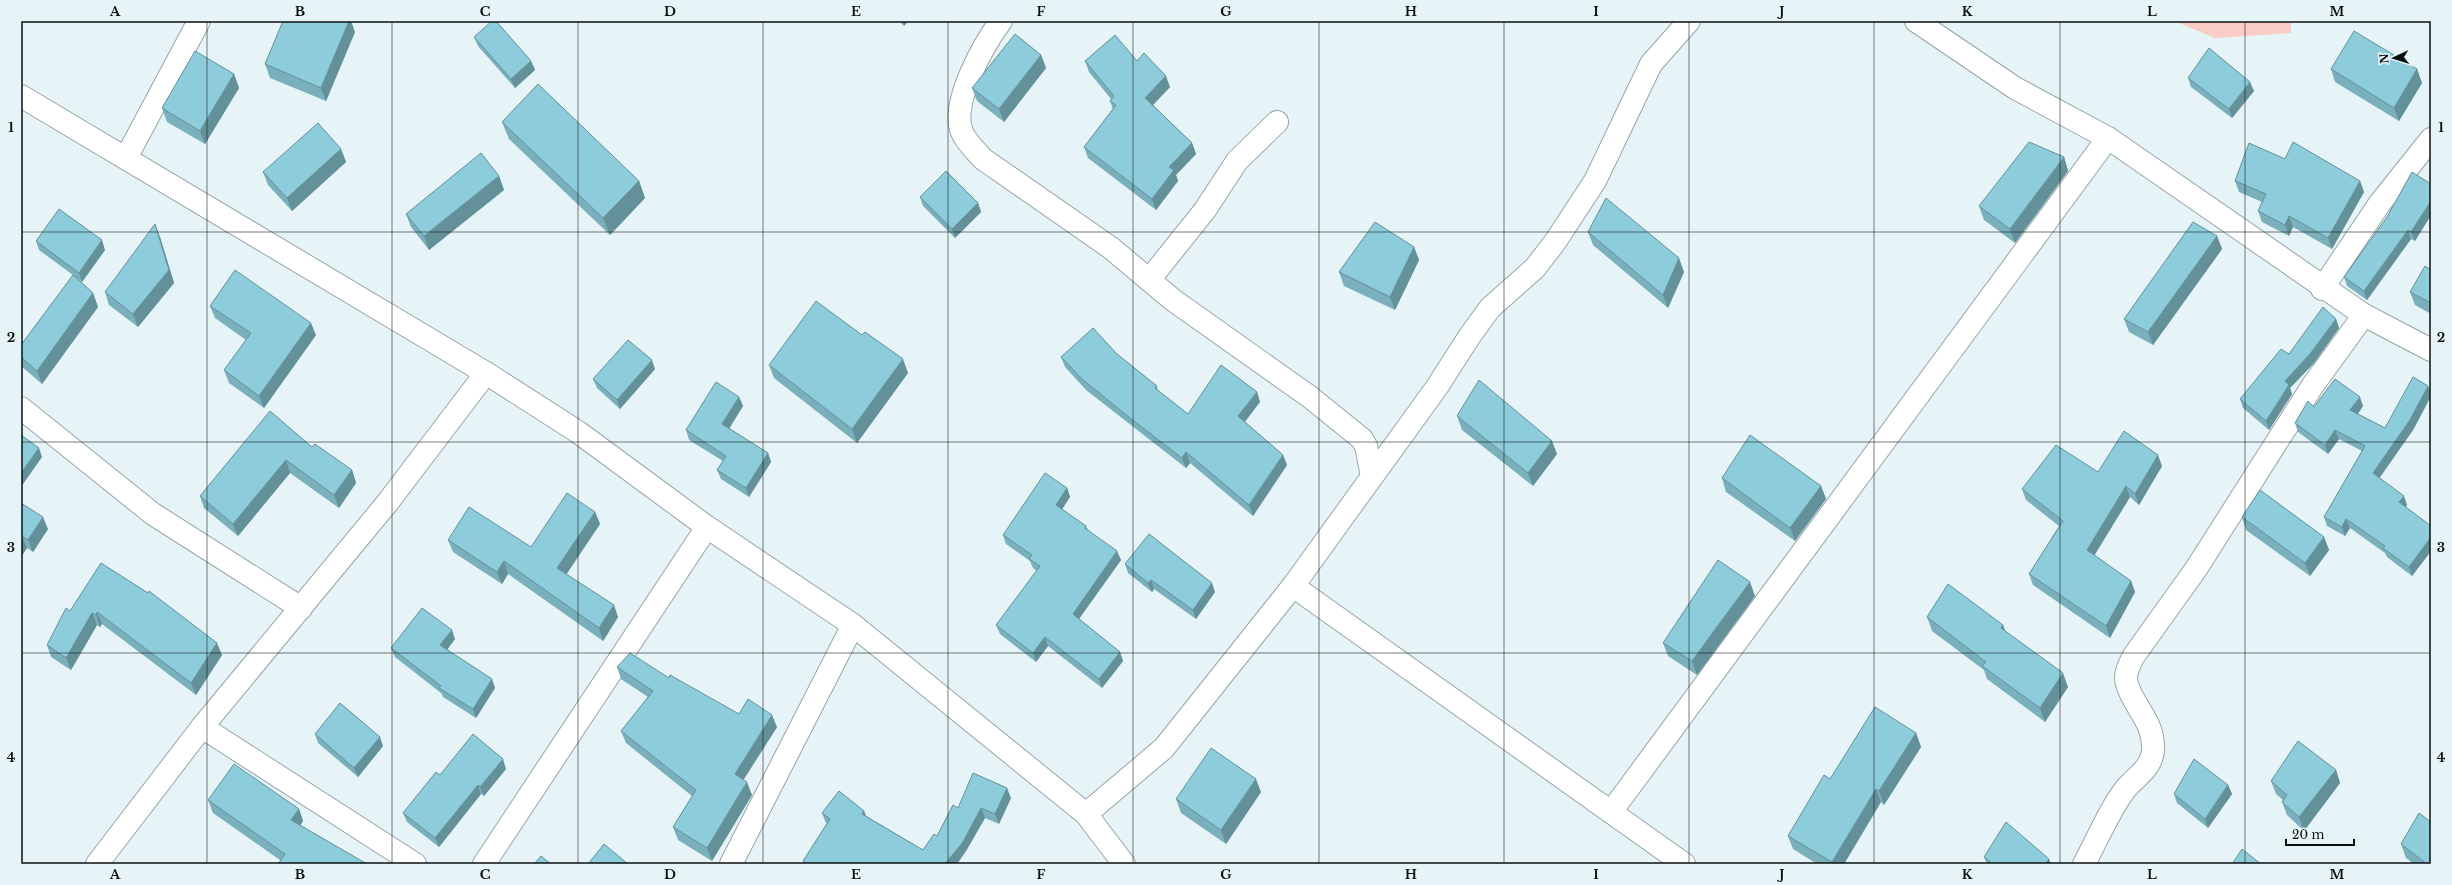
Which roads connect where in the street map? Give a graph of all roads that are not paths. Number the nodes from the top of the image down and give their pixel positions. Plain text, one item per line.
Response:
1 (199, 21) edge
2 (1001, 21) edge
3 (1689, 21) edge
4 (1916, 21) edge
5 (21, 96) edge
6 (1277, 122) dead end
7 (2108, 138) junction
8 (2431, 139) edge
9 (126, 158) junction
10 (1149, 280) junction
11 (2322, 288) junction
12 (2364, 315) junction
13 (2431, 350) edge
14 (486, 373) junction
15 (21, 408) edge
16 (1372, 476) junction
17 (707, 527) junction
18 (1292, 586) junction
19 (301, 608) junction
20 (853, 626) junction
21 (202, 727) junction
22 (1611, 812) junction
23 (1086, 814) junction
24 (97, 864) edge
25 (416, 864) edge
26 (484, 864) edge
27 (731, 864) edge
28 (1124, 864) edge
29 (1684, 864) edge
30 (2084, 864) edge

1 - 9 street
2 - 10 street
3 - 16 street
4 - 7 street
5 - 9 street
6 - 10 street
7 - 11 street
7 - 22 street
8 - 11 street
9 - 14 street
10 - 16 street
11 - 12 street
12 - 13 street
12 - 30 street
14 - 17 street
14 - 19 street
15 - 19 street
16 - 18 street
17 - 20 street
17 - 26 street
18 - 22 street
18 - 23 street
19 - 21 street
20 - 23 street
20 - 27 street
21 - 24 street
21 - 25 street
22 - 29 street
23 - 28 street

